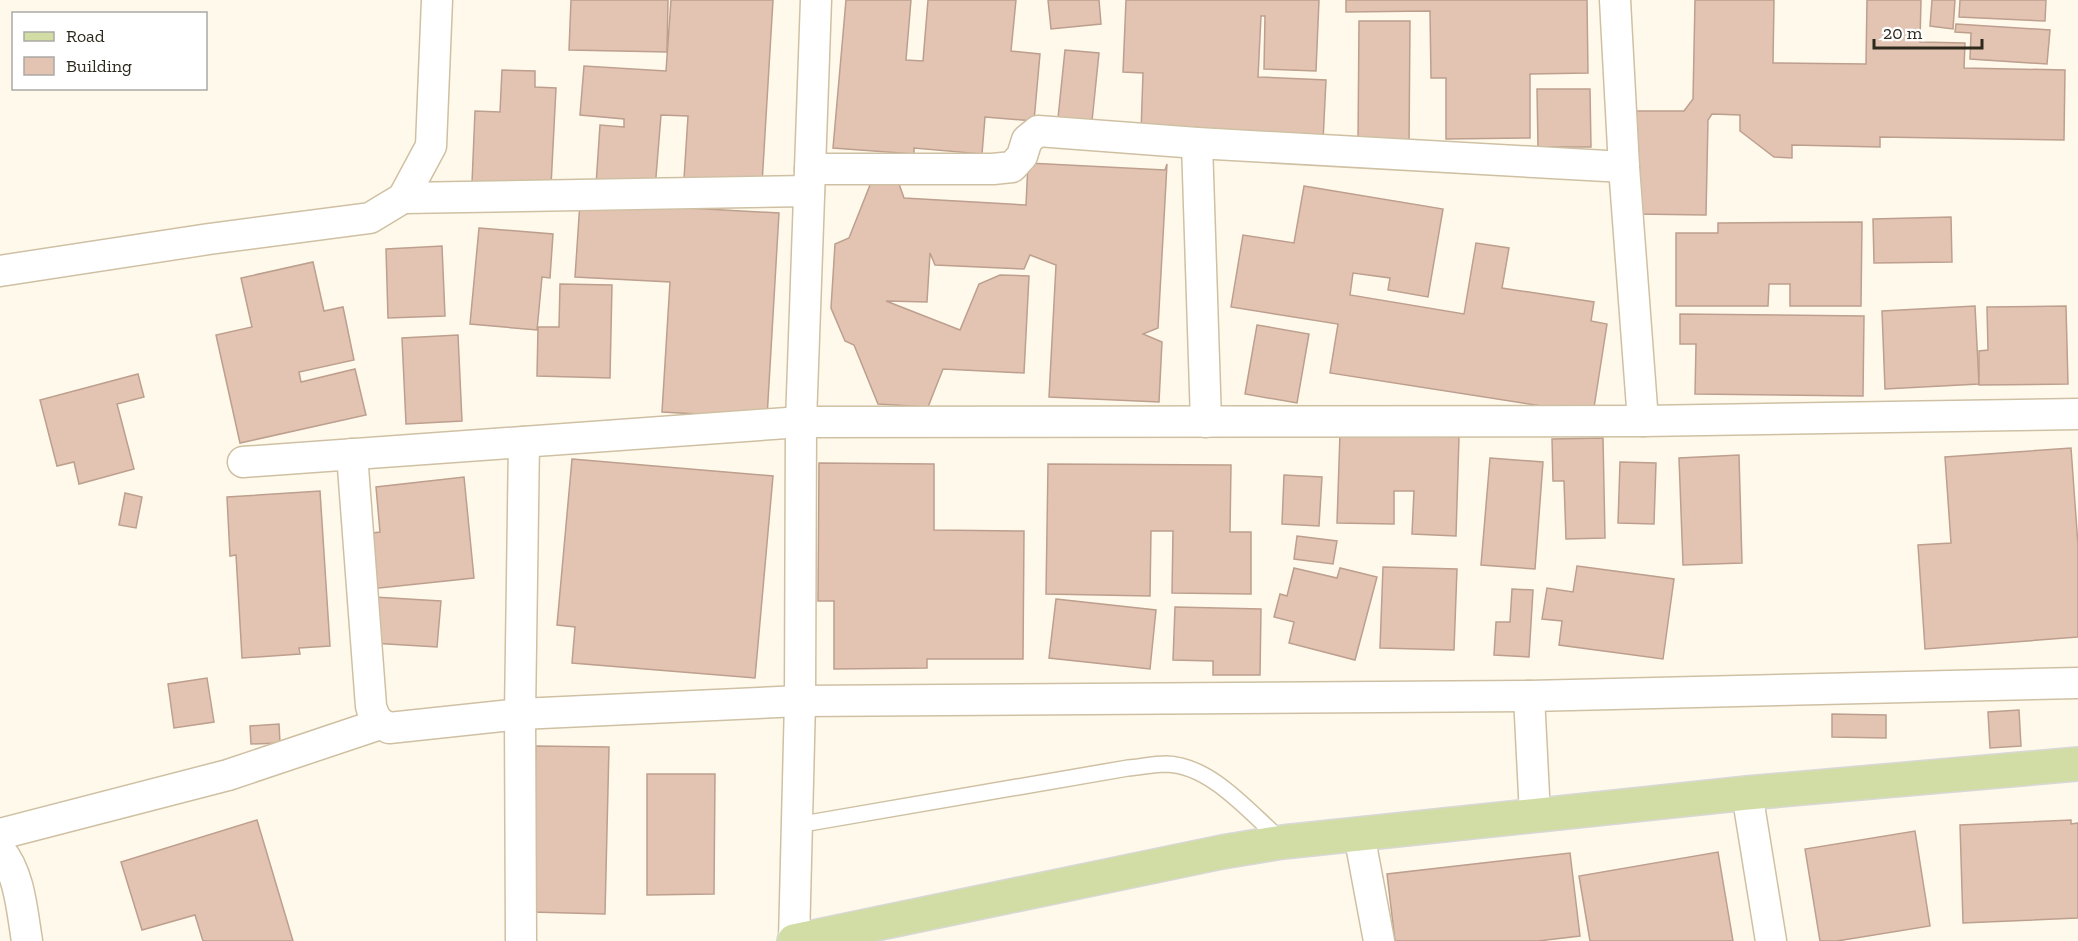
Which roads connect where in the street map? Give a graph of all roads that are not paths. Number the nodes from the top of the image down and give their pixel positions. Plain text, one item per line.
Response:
1 (437, 0) edge
2 (816, 0) edge
3 (1615, 0) edge
4 (1197, 142) junction
5 (1624, 168) junction
6 (810, 180) junction
7 (403, 198) junction
8 (0, 271) edge
9 (2078, 414) edge
10 (1643, 421) junction
11 (801, 422) junction
12 (1206, 422) junction
13 (524, 442) junction
14 (352, 454) junction
15 (243, 462) dead end
16 (2078, 683) edge
17 (1529, 696) junction
18 (800, 700) junction
19 (520, 714) junction
20 (380, 724) junction
21 (2078, 764) edge
22 (1747, 793) junction
23 (1535, 815) junction
24 (796, 825) junction
25 (0, 834) edge
26 (1359, 834) junction
27 (1283, 842) junction
28 (0, 850) edge
29 (27, 941) edge
30 (521, 941) edge
31 (794, 941) edge
32 (1379, 941) edge
33 (1771, 941) edge

1 - 7 street
2 - 6 street
3 - 5 street
4 - 5 street
4 - 6 street
4 - 12 street
5 - 10 street
6 - 7 street
6 - 11 street
7 - 8 street
9 - 10 street
10 - 12 street
11 - 12 street
11 - 13 street
11 - 18 street
13 - 14 street
13 - 19 street
14 - 15 street
14 - 20 street
16 - 17 street
17 - 18 street
17 - 23 street
18 - 19 street
18 - 24 street
19 - 20 street
19 - 30 street
20 - 25 street
21 - 22 main road
22 - 23 main road
22 - 33 street
23 - 26 main road
24 - 27 lane
24 - 31 street
26 - 27 main road
26 - 32 street
27 - 31 main road
28 - 29 street

